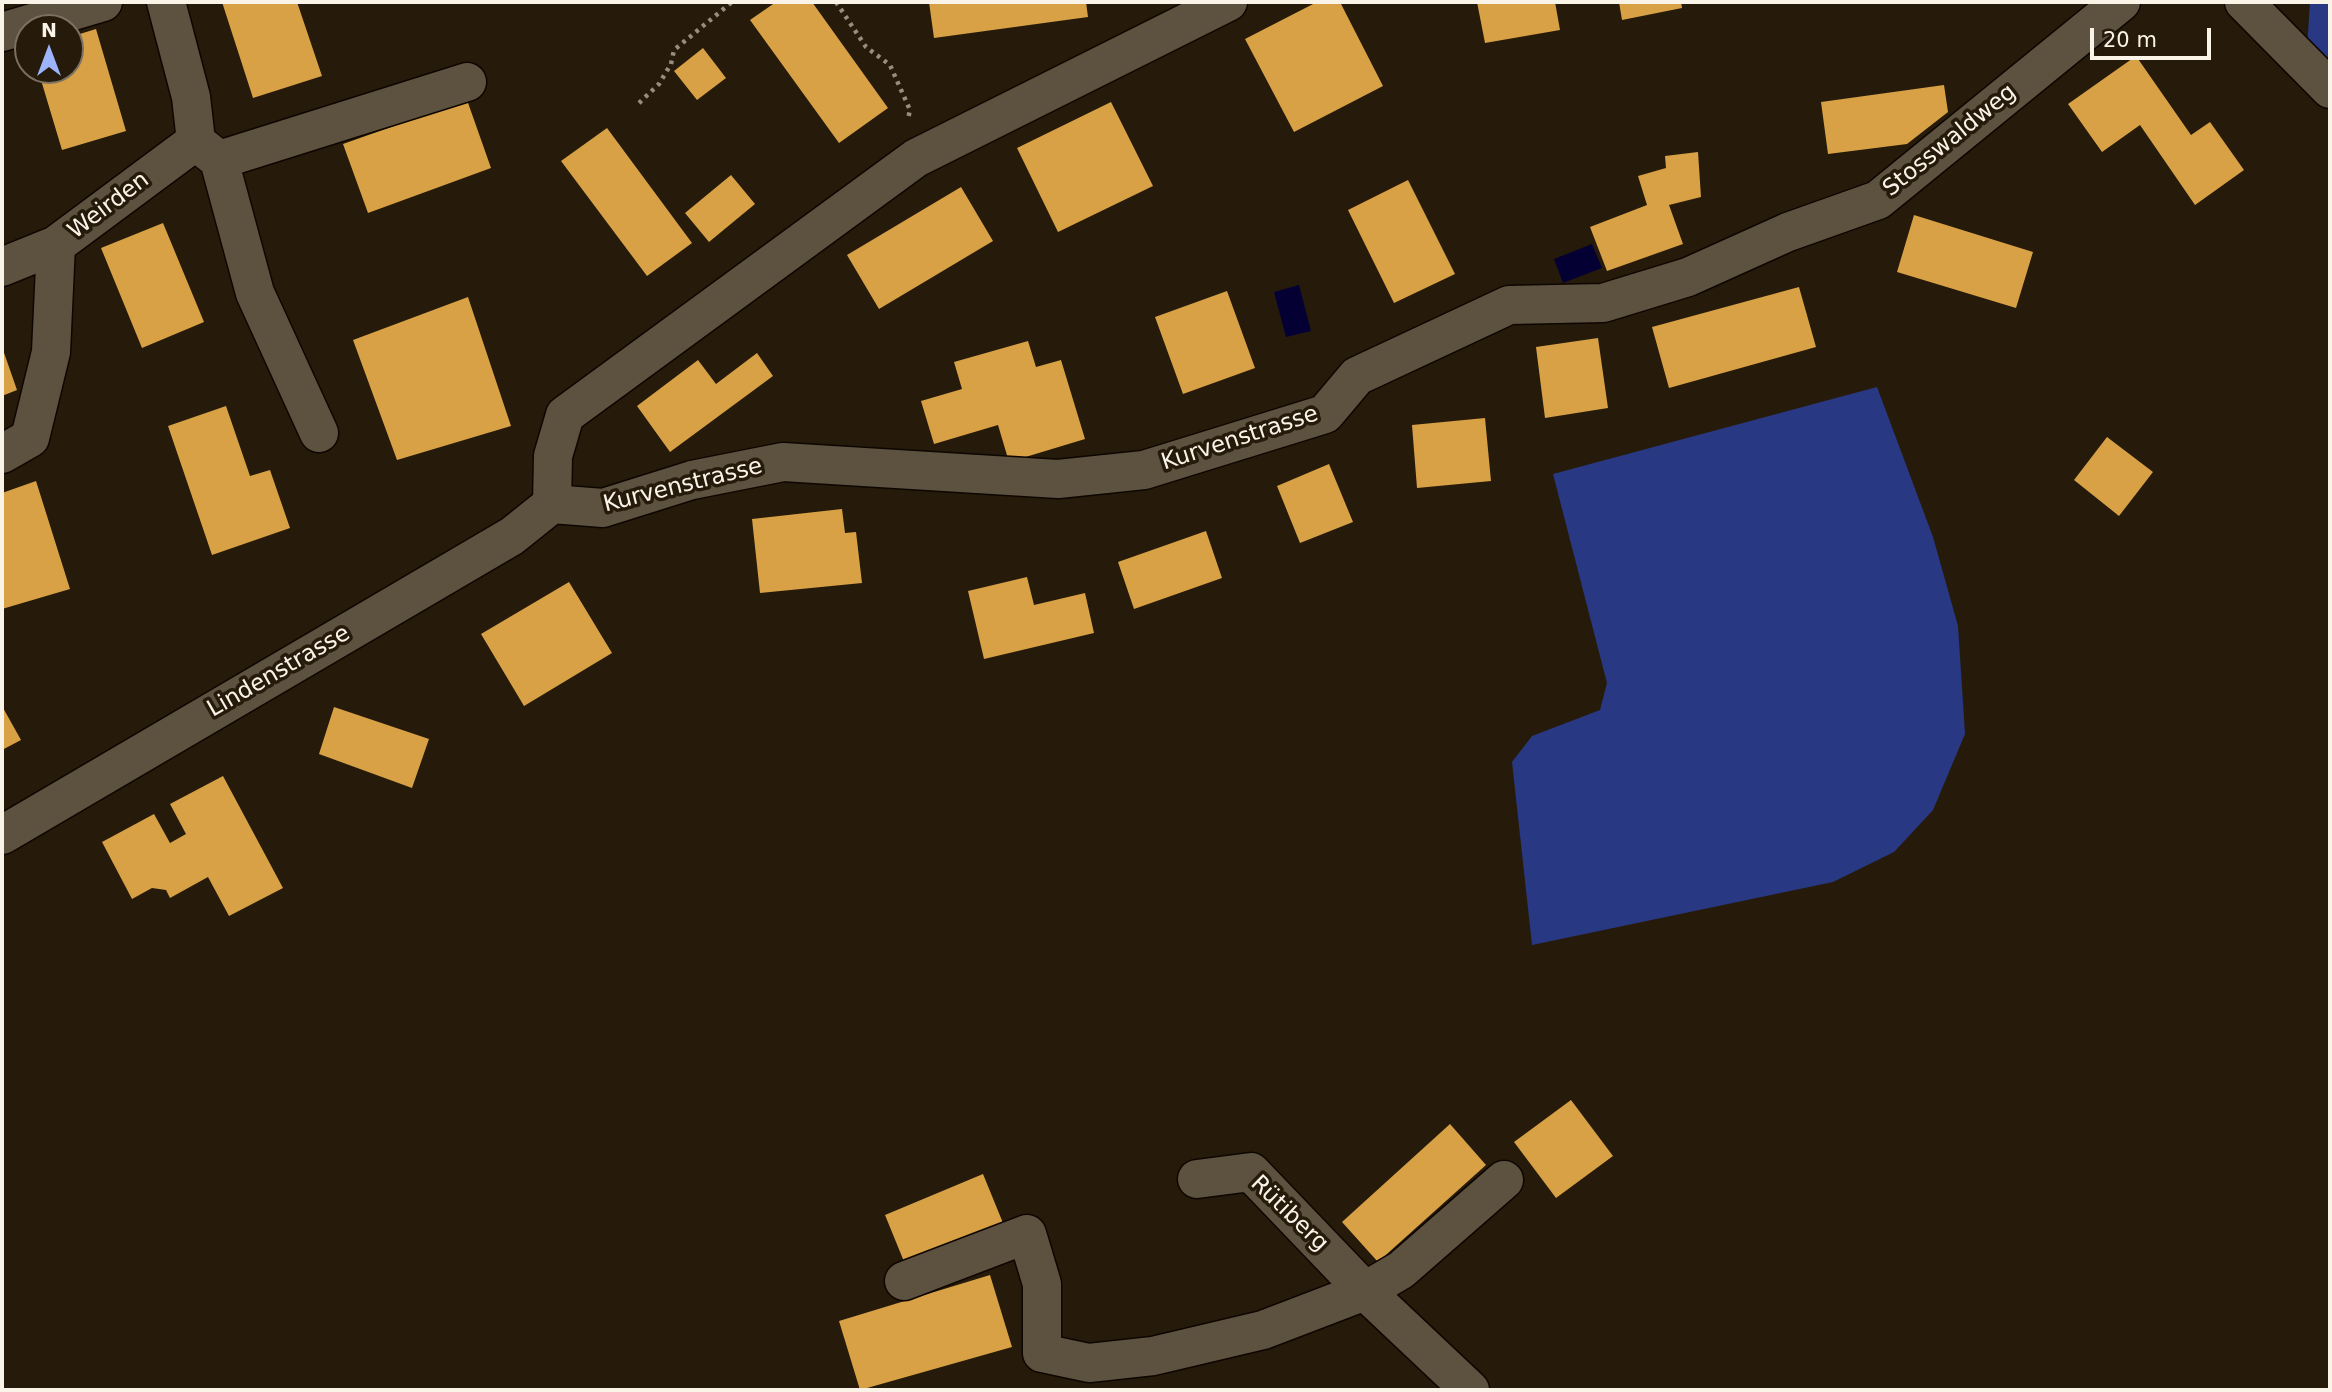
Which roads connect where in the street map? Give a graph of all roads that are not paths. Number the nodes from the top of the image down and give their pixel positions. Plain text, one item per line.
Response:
1 (103, 2) edge
2 (166, 2) edge
3 (1228, 2) edge
4 (2121, 2) edge
5 (2244, 2) edge
6 (2, 32) edge
7 (467, 82) dead end
8 (2330, 89) edge
9 (208, 150) junction
10 (56, 245) junction
11 (2, 267) edge
12 (1603, 303) joint
13 (319, 433) dead end
14 (2, 454) edge
15 (552, 505) junction
16 (2, 835) edge
17 (1197, 1179) dead end
18 (1504, 1180) dead end
19 (904, 1281) dead end
20 (1365, 1291) junction
21 (1471, 1390) edge

1 - 6 street
2 - 9 street
3 - 15 street
4 - 12 street, Stosswaldweg
5 - 8 street
7 - 9 street, Weirden
9 - 10 street, Weirden
9 - 13 street
10 - 11 street
10 - 14 street, Weirden
12 - 15 street, Kurvenstrasse
15 - 16 street, Lindenstrasse
17 - 20 street, Rütiberg
18 - 20 street
19 - 20 street
20 - 21 street

